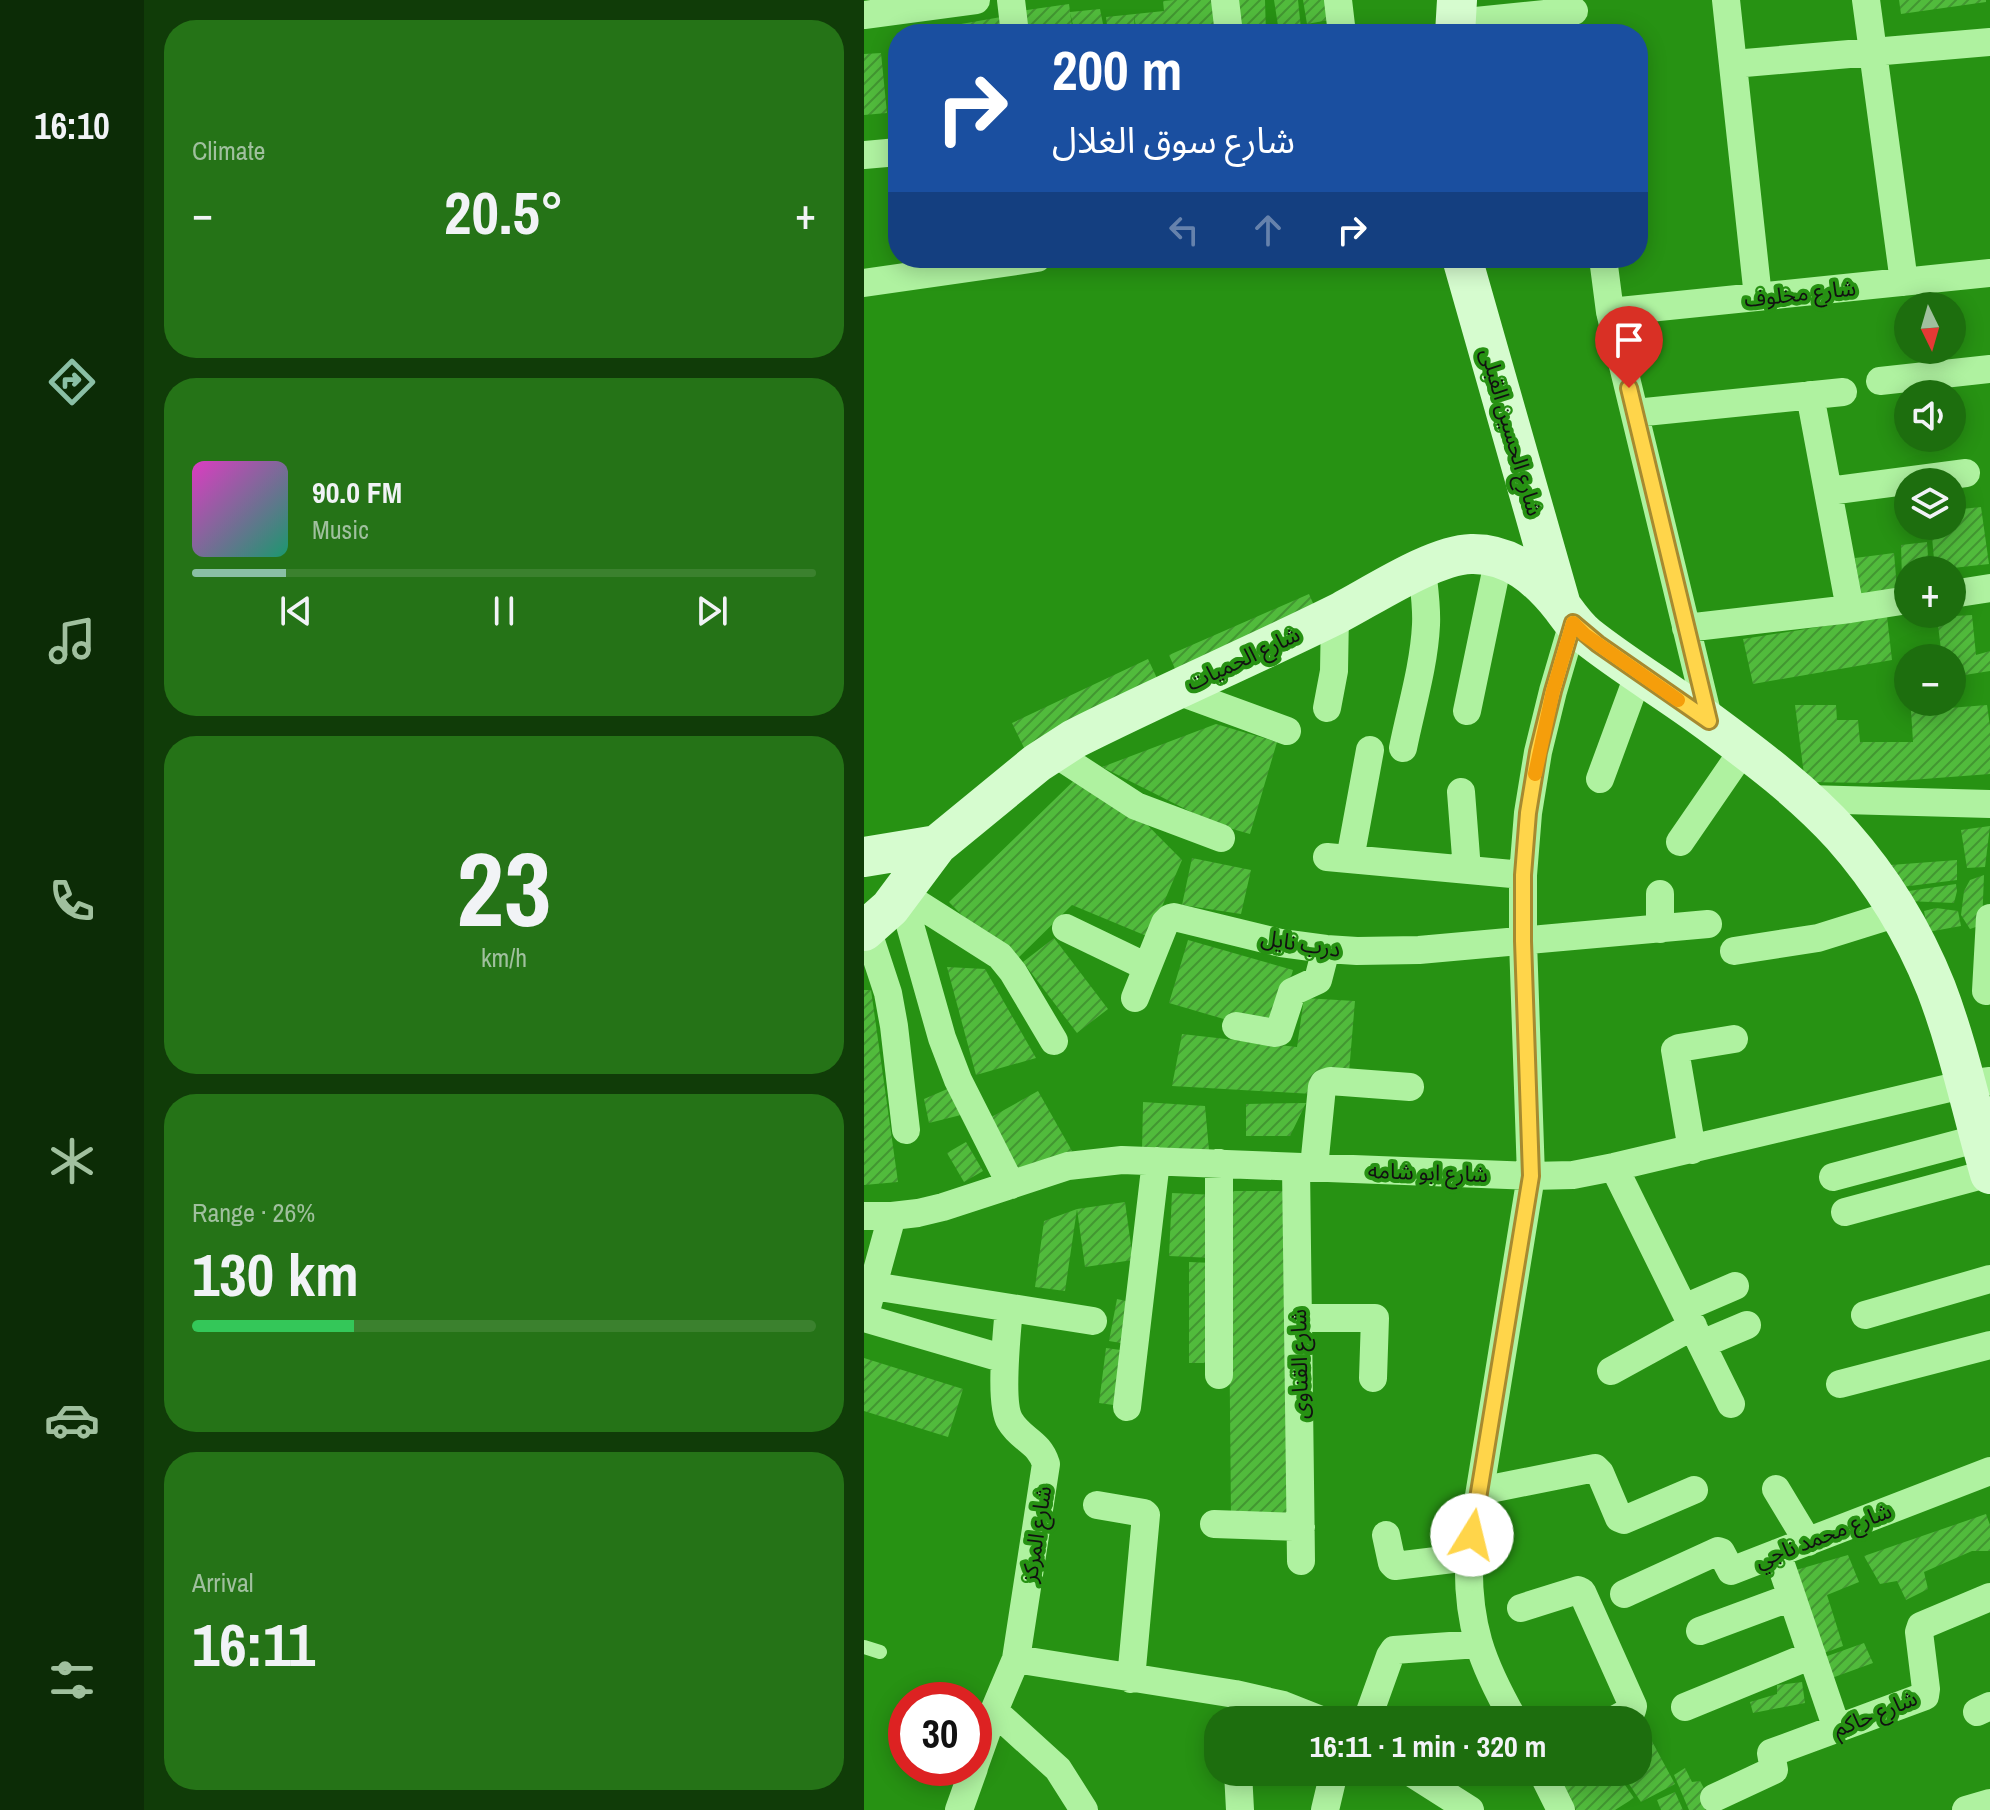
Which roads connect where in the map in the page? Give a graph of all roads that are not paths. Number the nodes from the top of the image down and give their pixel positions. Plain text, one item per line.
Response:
1 (976, 0) edge
2 (1011, 0) edge
3 (1225, 0) edge
4 (1338, 0) edge
5 (1726, 0) edge
6 (1866, 0) edge
7 (864, 15) edge
8 (1575, 15) edge
9 (1456, 19) edge
10 (1014, 24) edge
11 (1228, 24) edge
12 (1341, 24) edge
13 (1990, 42) edge
14 (1873, 52) junction
15 (1733, 64) junction
16 (888, 153) edge
17 (864, 155) edge
18 (968, 268) edge
19 (1465, 268) edge
20 (1604, 268) edge
21 (1990, 273) edge
22 (1904, 282) junction
23 (864, 283) edge
24 (1758, 297) junction
25 (1610, 312) junction
26 (1990, 369) edge
27 (1880, 381) dead end
28 (1843, 392) dead end
29 (1810, 395) junction
30 (1635, 413) junction
31 (1894, 482) edge
32 (1829, 491) junction
33 (1499, 557) junction
34 (1422, 569) junction
35 (1990, 588) edge
36 (1966, 592) edge
37 (1894, 602) edge
38 (1850, 609) junction
39 (1335, 614) junction
40 (1567, 615) junction
41 (1686, 628) junction
42 (1639, 673) junction
43 (1175, 690) junction
44 (1327, 708) dead end
45 (1467, 711) dead end
46 (1709, 721) junction
47 (1287, 731) dead end
48 (1403, 748) dead end
49 (1744, 749) junction
50 (1370, 750) dead end
51 (1053, 752) junction
52 (1600, 779) dead end
53 (1461, 792) dead end
54 (1807, 799) junction
55 (1990, 804) edge
56 (1221, 838) dead end
57 (1680, 842) dead end
58 (937, 845) junction
59 (864, 857) edge
60 (1467, 870) junction
61 (1523, 875) junction
62 (901, 893) junction
63 (1660, 894) dead end
64 (1898, 913) junction
65 (1990, 918) edge
66 (1708, 924) dead end
67 (1066, 928) dead end
68 (1660, 929) junction
69 (865, 930) edge
70 (1523, 941) junction
71 (1326, 949) junction
72 (1734, 951) dead end
73 (1147, 967) junction
74 (1986, 991) dead end
75 (1135, 998) dead end
76 (1236, 1026) dead end
77 (1734, 1039) dead end
78 (1054, 1041) dead end
79 (1978, 1083) edge
80 (1410, 1087) dead end
81 (906, 1130) dead end
82 (1692, 1150) junction
83 (1156, 1161) junction
84 (1987, 1162) edge
85 (1219, 1163) junction
86 (1305, 1167) junction
87 (1614, 1167) junction
88 (1531, 1176) junction
89 (1833, 1177) dead end
90 (1011, 1185) junction
91 (1845, 1212) dead end
92 (878, 1216) edge
93 (1990, 1279) edge
94 (873, 1286) junction
95 (1735, 1286) dead end
96 (1009, 1308) junction
97 (1865, 1315) dead end
98 (1298, 1318) junction
99 (1093, 1321) dead end
100 (1747, 1325) dead end
101 (1693, 1326) junction
102 (1990, 1345) edge
103 (1005, 1359) junction
104 (1611, 1371) dead end
105 (1219, 1375) dead end
106 (1373, 1378) dead end
107 (1840, 1384) dead end
108 (1731, 1404) dead end
109 (1127, 1407) dead end
110 (1990, 1471) edge
111 (1776, 1489) dead end
112 (1694, 1490) dead end
113 (1480, 1491) junction
114 (1097, 1505) dead end
115 (1214, 1524) dead end
116 (1301, 1527) junction
117 (1386, 1535) dead end
118 (1808, 1542) junction
119 (1777, 1553) junction
120 (1469, 1557) junction
121 (1301, 1561) dead end
122 (1624, 1594) dead end
123 (1792, 1597) junction
124 (1990, 1597) edge
125 (1521, 1608) dead end
126 (1700, 1631) dead end
127 (1478, 1644) junction
128 (864, 1647) edge
129 (880, 1652) dead end
130 (1812, 1655) junction
131 (1016, 1659) junction
132 (1131, 1679) junction
133 (1231, 1706) edge
134 (1259, 1706) edge
135 (1286, 1706) edge
136 (1372, 1706) edge
137 (1506, 1706) edge
138 (1633, 1706) edge
139 (1685, 1707) dead end
140 (994, 1711) junction
141 (992, 1717) edge
142 (1837, 1729) junction
143 (968, 1786) edge
144 (1239, 1786) edge
145 (1331, 1786) edge
146 (1432, 1786) edge
147 (1549, 1786) edge
148 (1714, 1798) dead end
149 (1990, 1803) edge
150 (959, 1810) edge
151 (1084, 1810) edge
152 (1240, 1810) edge
153 (1325, 1810) edge
154 (1470, 1810) edge
155 (1561, 1810) edge
156 (1966, 1810) edge

1 - 7 street
2 - 10 street
3 - 11 street
4 - 12 street
5 - 15 street
6 - 14 street
8 - 9 street
13 - 14 street
14 - 15 street
14 - 22 street
15 - 24 street
16 - 17 street
18 - 23 street
19 - 40 main road, شارع الحسين القبلى
20 - 25 street
21 - 22 street, شارع مخلوف
22 - 24 street, شارع مخلوف
24 - 25 street, شارع مخلوف
25 - 30 street
26 - 27 street
28 - 29 street
29 - 30 street
29 - 32 street
30 - 41 street
31 - 32 street
32 - 38 street
33 - 34 main road, شارع الحميات
33 - 40 main road, شارع الحميات
33 - 45 street
34 - 39 main road, شارع الحميات
34 - 48 street
35 - 36 street
37 - 38 street
38 - 41 street
39 - 43 main road, شارع الحميات
39 - 44 street
40 - 42 main road, شارع الحميات
40 - 61 street
41 - 46 street
42 - 46 main road, شارع الحميات
42 - 52 street
43 - 47 street
43 - 51 main road, شارع الحميات
46 - 49 main road, شارع الحميات
49 - 54 main road, شارع الحميات
49 - 57 street
50 - 60 street
51 - 56 street
51 - 58 main road, شارع الحميات
53 - 60 street
54 - 55 street
54 - 64 main road, شارع الحميات
58 - 59 main road, شارع الحميات
58 - 62 main road, شارع الحميات
60 - 61 street
61 - 70 street
62 - 69 main road, شارع الحميات
62 - 78 street
62 - 90 street
63 - 68 street
64 - 72 street
64 - 79 main road, شارع الحميات
65 - 74 street
66 - 68 street, درب نايل
67 - 73 street
68 - 70 street, درب نايل
69 - 81 street
70 - 71 street, درب نايل
70 - 88 street
71 - 73 street, درب نايل
71 - 76 street
73 - 75 street, درب نايل
77 - 82 street
79 - 82 street, شارع ابو شامه
79 - 84 main road, شارع الحميات
80 - 86 street, شارع القناوى
82 - 87 street, شارع ابو شامه
83 - 85 street, شارع ابو شامه
83 - 90 street, شارع ابو شامه
83 - 109 street
84 - 89 street
84 - 91 street
85 - 86 street, شارع ابو شامه
85 - 105 street
86 - 88 street, شارع ابو شامه
86 - 98 street, شارع القناوى
87 - 88 street, شارع ابو شامه
87 - 101 street
88 - 113 street
90 - 92 street, شارع ابو شامه
92 - 94 street
93 - 97 street
94 - 96 street
94 - 103 street
95 - 101 street
96 - 99 street
96 - 103 street, شارع المركز
98 - 106 street
98 - 116 street, شارع القناوى
100 - 101 street
101 - 104 street
101 - 108 street
102 - 107 street
103 - 131 street, شارع المركز
110 - 118 street, شارع محمد ناجي
111 - 118 street
112 - 113 street
113 - 120 street
114 - 132 street
115 - 116 street
116 - 121 street, شارع القناوى
117 - 120 street
118 - 119 street, شارع محمد ناجي
119 - 122 street, شارع محمد ناجي
119 - 123 street
120 - 127 street
123 - 126 street
123 - 130 street
124 - 142 street, شارع حاكم
125 - 138 street
127 - 136 street
127 - 137 street
128 - 129 lane
130 - 139 street
130 - 142 street
131 - 132 street
131 - 140 street, شارع المركز
132 - 133 street
134 - 135 street
140 - 141 street, شارع المركز
140 - 151 street
142 - 148 street, شارع حاكم
143 - 150 street, شارع المركز
144 - 152 street
145 - 153 street
146 - 154 street
147 - 155 street
149 - 156 street

